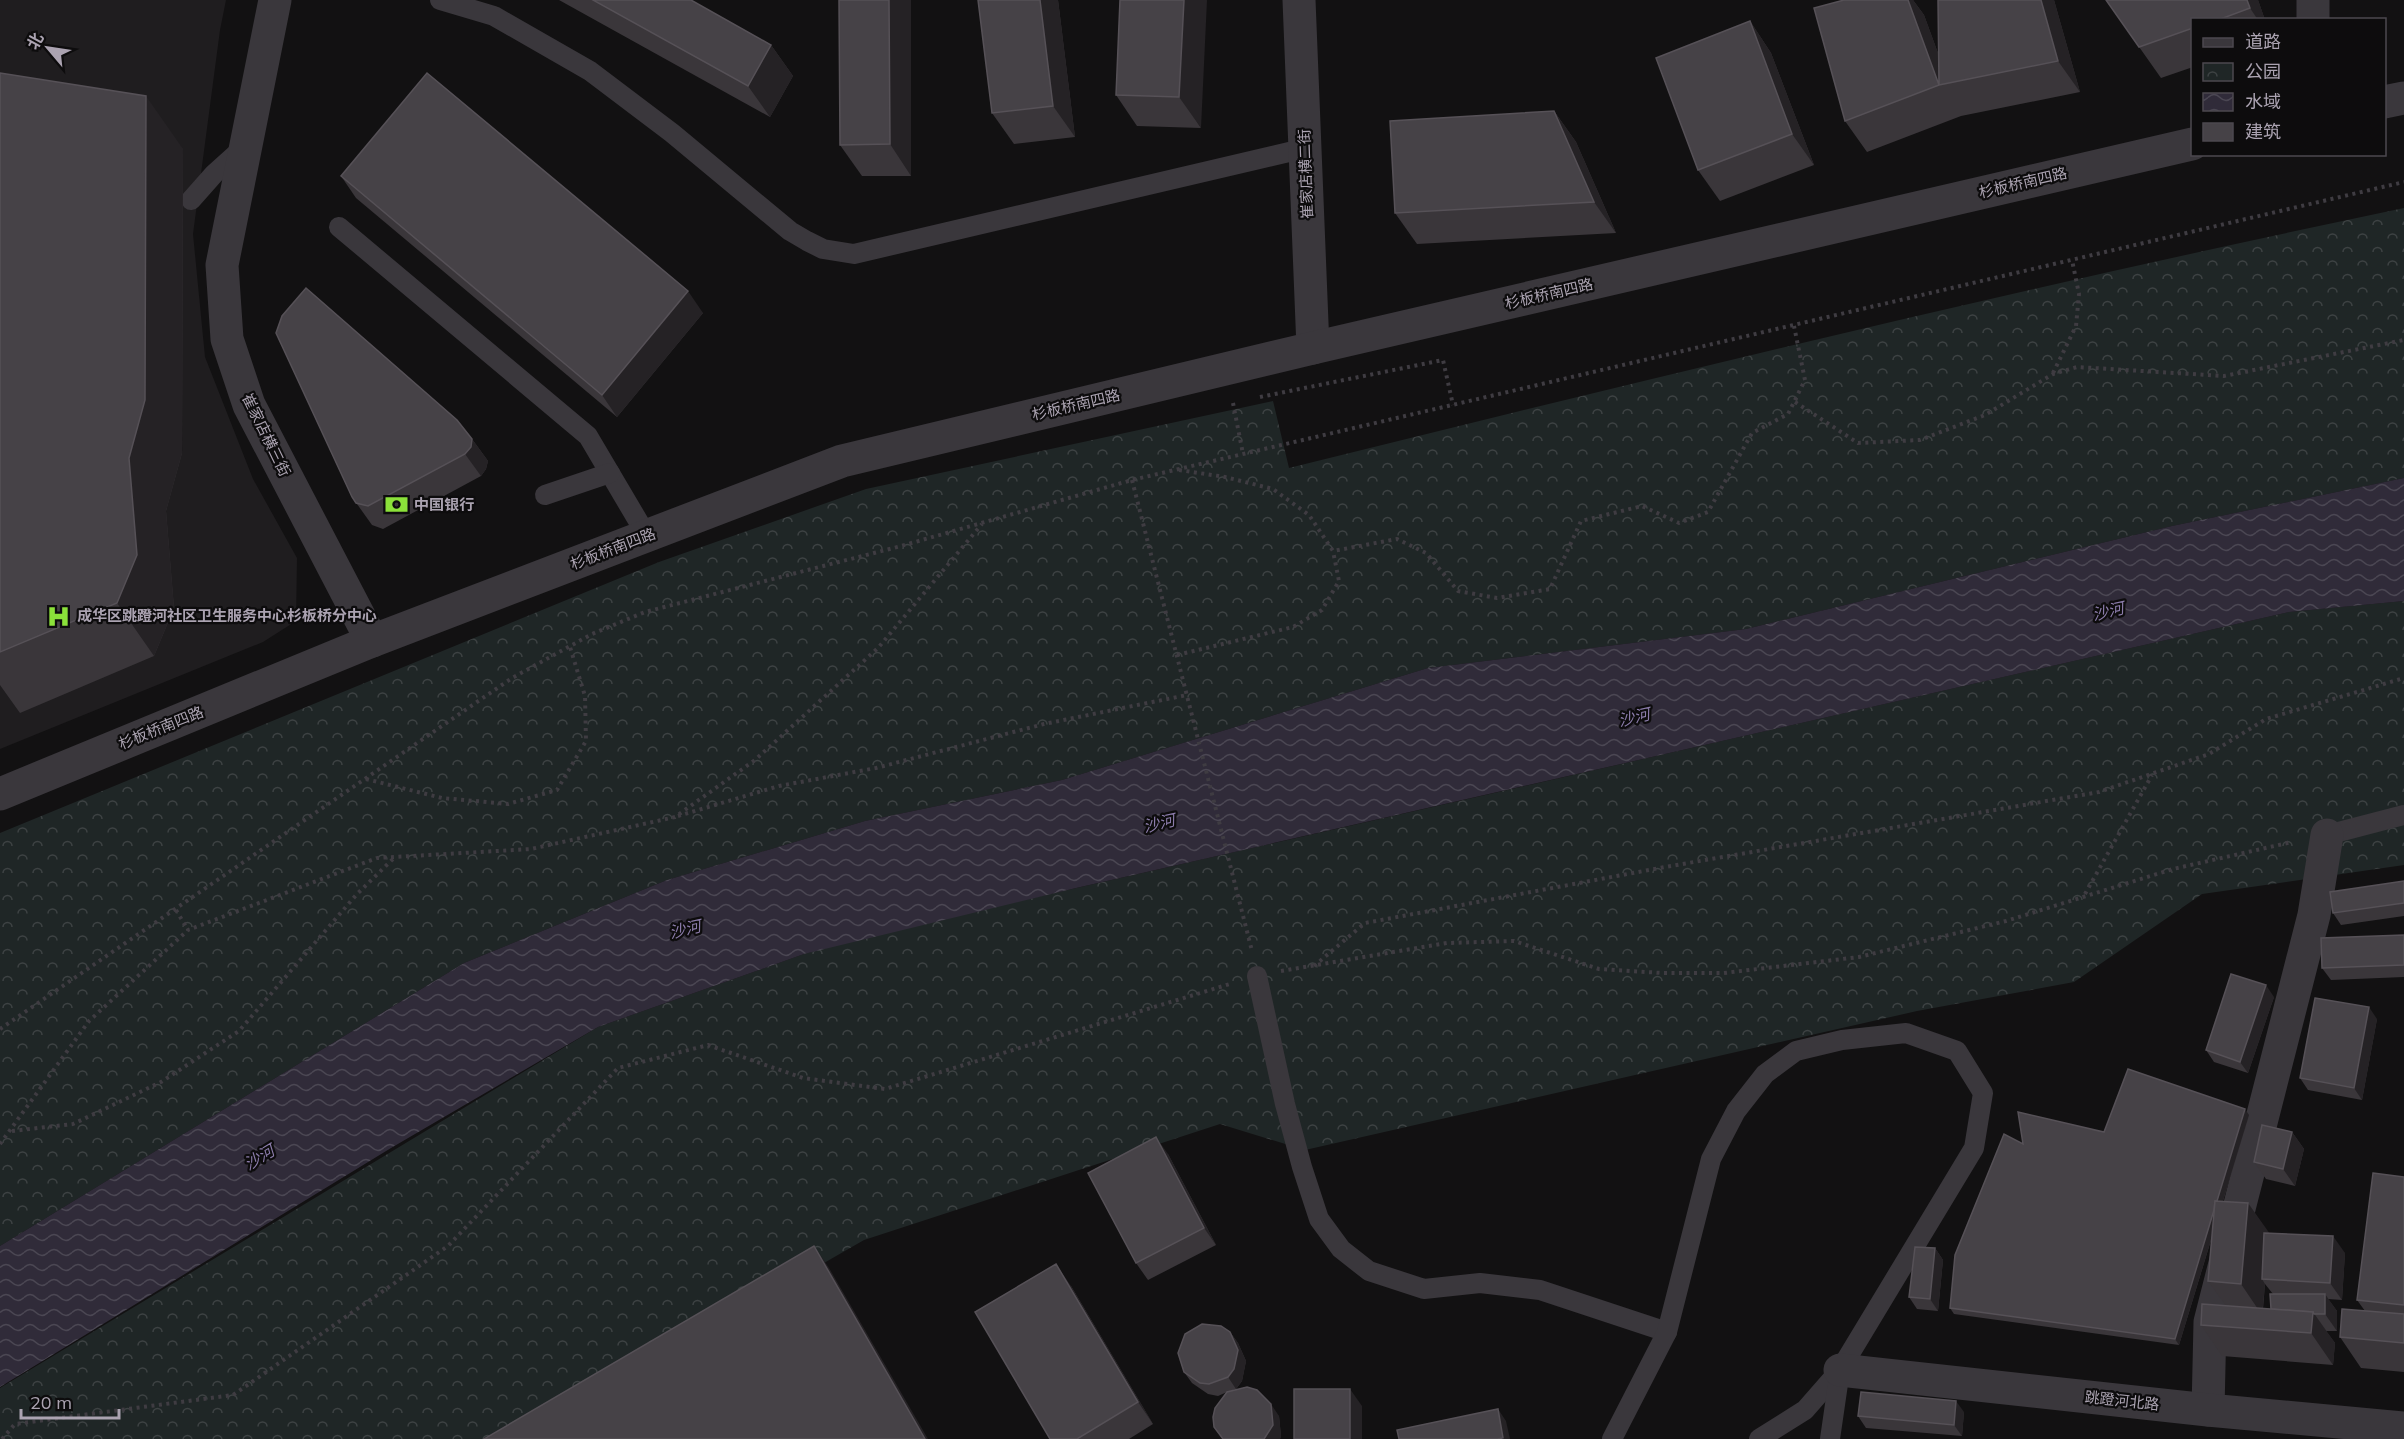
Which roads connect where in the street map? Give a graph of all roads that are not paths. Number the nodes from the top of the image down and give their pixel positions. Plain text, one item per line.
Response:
1 (275, 0) edge
2 (440, 0) edge
3 (1299, 0) edge
4 (2313, 0) edge
5 (2313, 18) edge
6 (2404, 98) edge
7 (2386, 102) edge
8 (2191, 144) edge
9 (246, 145) junction
10 (1305, 148) junction
11 (191, 200) dead end
12 (339, 227) dead end
13 (1313, 348) junction
14 (610, 473) junction
15 (545, 495) dead end
16 (647, 536) junction
17 (372, 641) junction
18 (2, 788) edge
19 (2404, 815) edge
20 (2327, 835) joint
21 (1257, 976) road end
22 (1667, 1332) junction
23 (1840, 1370) junction
24 (2208, 1410) junction
25 (2404, 1428) edge
26 (1612, 1439) edge
27 (1759, 1439) edge
28 (1830, 1439) edge

1 - 9 street, 崔家店横三街
2 - 10 lane
3 - 10 street, 崔家店横二街
4 - 5 street
6 - 7 street
8 - 13 street, 杉板桥南四路
9 - 11 lane
9 - 17 street, 崔家店横三街
10 - 13 street, 崔家店横二街
12 - 14 lane
13 - 16 street, 杉板桥南四路
14 - 15 lane
14 - 16 lane
16 - 17 street, 杉板桥南四路
17 - 18 street, 杉板桥南四路
19 - 20 lane
20 - 24 street
21 - 22 lane
22 - 23 lane
22 - 26 lane
23 - 24 street, 跳蹬河北路
23 - 27 lane
23 - 28 lane
24 - 25 street, 跳蹬河北路

